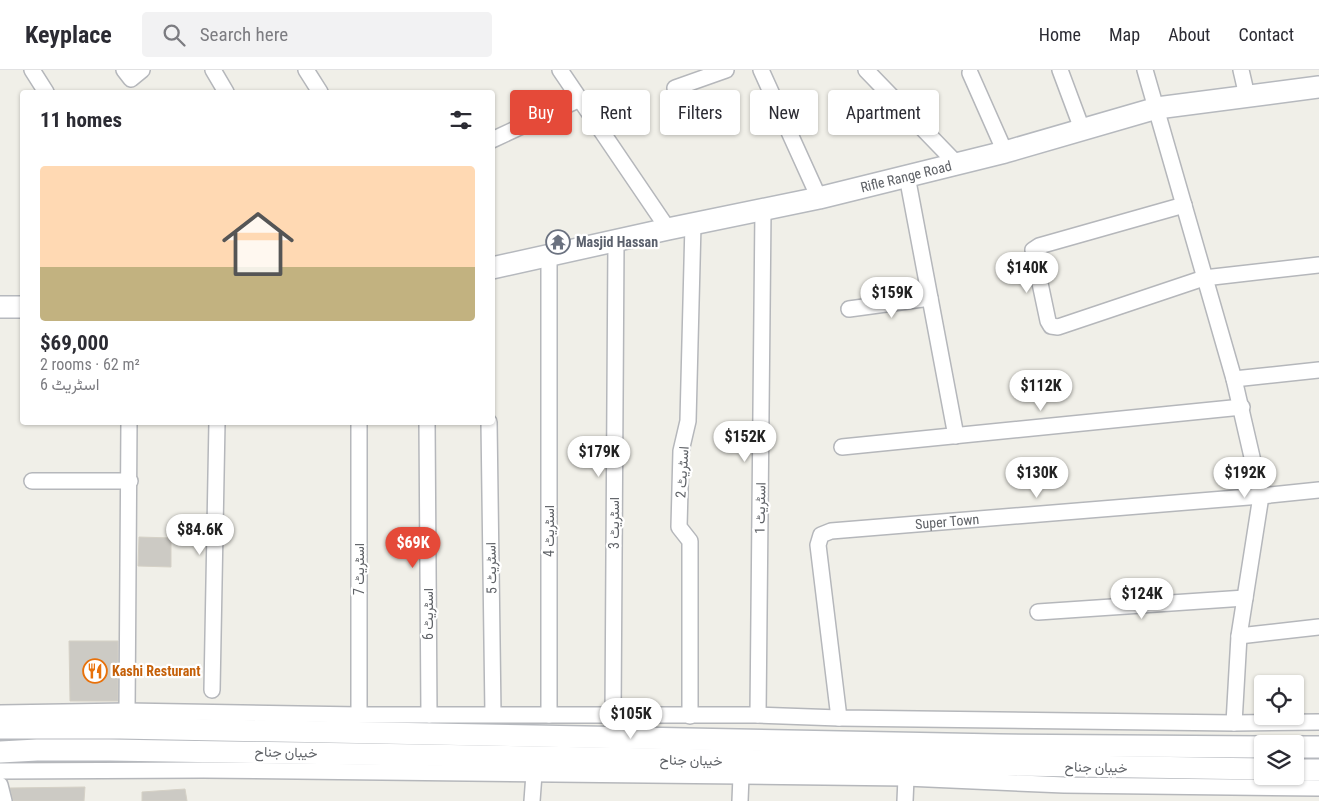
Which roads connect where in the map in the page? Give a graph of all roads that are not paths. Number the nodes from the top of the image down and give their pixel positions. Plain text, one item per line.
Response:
1 (32, 70) edge
2 (124, 70) edge
3 (142, 70) edge
4 (213, 70) edge
5 (306, 70) edge
6 (560, 70) edge
7 (726, 70) edge
8 (761, 70) edge
9 (866, 70) edge
10 (1060, 70) edge
11 (1145, 70) edge
12 (1241, 70) edge
13 (970, 73) dead end
14 (1319, 87) edge
15 (675, 88) dead end
16 (45, 90) edge
17 (225, 90) edge
18 (319, 90) edge
19 (1248, 96) junction
20 (580, 99) junction
21 (1157, 108) junction
22 (1082, 128) junction
23 (495, 139) edge
24 (1005, 152) junction
25 (957, 164) junction
26 (907, 176) junction
27 (819, 198) junction
28 (1184, 205) junction
29 (763, 210) junction
30 (692, 224) junction
31 (668, 229) junction
32 (616, 240) junction
33 (549, 256) junction
34 (1319, 265) edge
35 (495, 267) edge
36 (1204, 278) junction
37 (930, 298) junction
38 (0, 307) edge
39 (20, 307) edge
40 (849, 310) dead end
41 (1319, 370) edge
42 (1234, 380) junction
43 (1242, 407) junction
44 (129, 425) edge
45 (217, 425) edge
46 (359, 425) edge
47 (426, 425) edge
48 (489, 425) edge
49 (956, 436) junction
50 (842, 447) dead end
51 (130, 480) junction
52 (32, 481) dead end
53 (1319, 490) edge
54 (1261, 496) junction
55 (1245, 598) junction
56 (1038, 612) dead end
57 (1319, 627) edge
58 (1239, 636) junction
59 (212, 690) dead end
60 (127, 711) junction
61 (0, 713) edge
62 (493, 714) junction
63 (359, 715) junction
64 (429, 715) junction
65 (549, 715) junction
66 (758, 715) junction
67 (613, 716) junction
68 (690, 716) junction
69 (838, 718) junction
70 (1319, 722) edge
71 (1234, 723) junction
72 (0, 728) edge
73 (1254, 747) edge
74 (1304, 747) edge
75 (1319, 747) edge
76 (0, 752) edge
77 (1254, 769) edge
78 (1304, 770) edge
79 (1319, 770) edge
80 (0, 771) edge
81 (534, 774) junction
82 (741, 776) junction
83 (906, 778) junction
84 (0, 786) edge
85 (1319, 788) edge
86 (1226, 794) edge
87 (4, 801) edge
88 (532, 801) edge
89 (740, 801) edge
90 (905, 801) edge

1 - 16 street
2 - 3 street
4 - 17 street
5 - 18 street
6 - 20 street
7 - 15 street
8 - 27 street
9 - 25 street
10 - 22 street
11 - 21 street
12 - 19 street
13 - 24 street
14 - 19 main road, Rifle Range Road
19 - 21 main road, Rifle Range Road
20 - 23 street
20 - 31 street
21 - 22 main road, Rifle Range Road
21 - 28 street
22 - 24 main road, Rifle Range Road
24 - 25 main road, Rifle Range Road
25 - 26 main road, Rifle Range Road
26 - 27 main road, Rifle Range Road
26 - 37 street
27 - 29 main road, Rifle Range Road
28 - 36 street
28 - 36 street
29 - 30 main road, Rifle Range Road
29 - 66 street, اسٹریٹ 1
30 - 31 main road, Rifle Range Road
30 - 68 street, اسٹریٹ 2
31 - 32 main road, Rifle Range Road
32 - 33 main road, Rifle Range Road
32 - 67 street, اسٹریٹ 3
33 - 35 main road, Rifle Range Road
33 - 65 street, اسٹریٹ 4
34 - 36 street
36 - 42 street
37 - 40 street
37 - 49 street
38 - 39 main road
41 - 42 street
42 - 43 street
43 - 49 street
43 - 54 street
44 - 51 street
45 - 59 street
46 - 63 street, اسٹریٹ 7
47 - 64 street, اسٹریٹ 6
48 - 62 street, اسٹریٹ 5
49 - 50 street
51 - 52 street
51 - 60 street
53 - 54 street
54 - 55 street
54 - 69 street, Super Town
55 - 56 street
55 - 58 street
57 - 58 street
58 - 71 street
60 - 61 street
60 - 63 street
62 - 64 street
62 - 65 street
63 - 64 street
65 - 67 street
66 - 68 street
66 - 69 street
67 - 68 street
69 - 71 street
70 - 71 street
72 - 73 main road, خیبان جناح
74 - 75 main road
76 - 77 main road, خیبان جناح
78 - 79 main road
80 - 81 street
81 - 82 street
81 - 88 street
82 - 83 street
82 - 89 street
83 - 86 street
83 - 90 street
84 - 87 street
85 - 86 street

